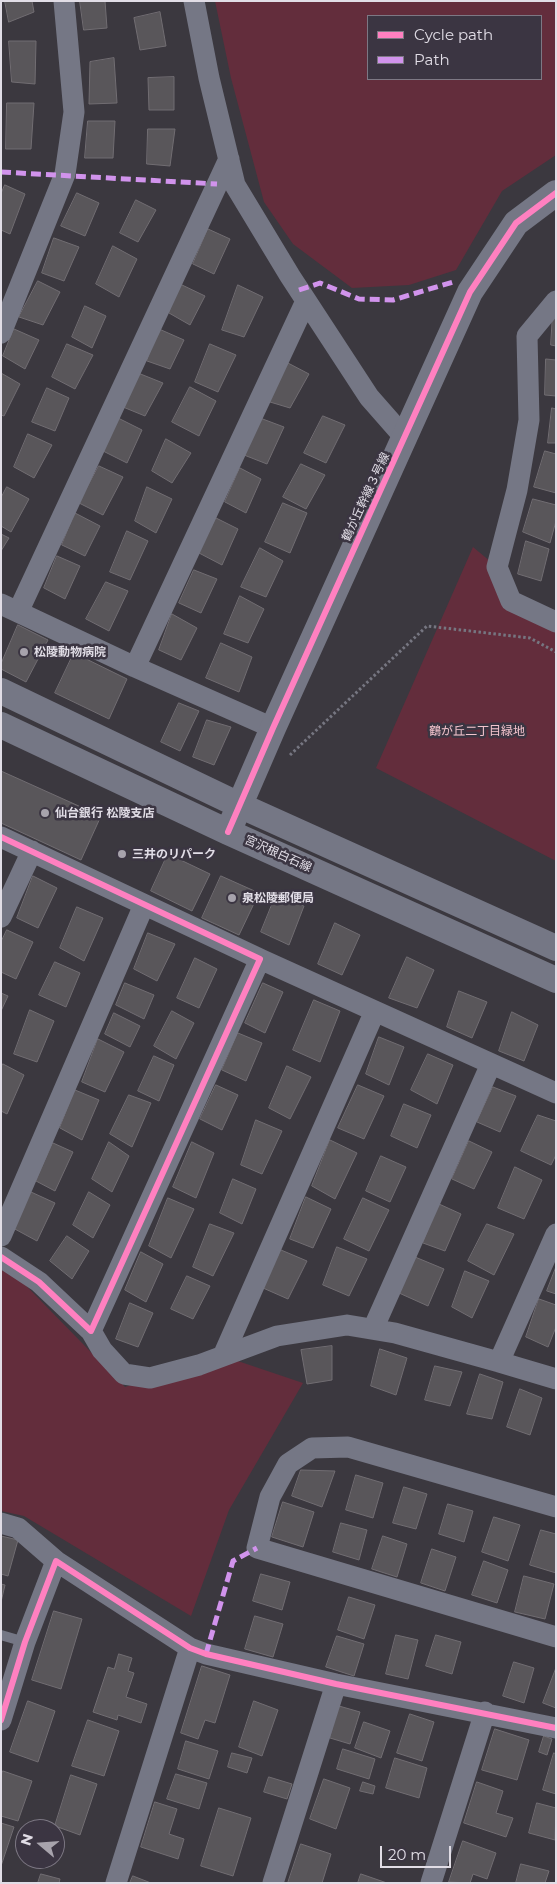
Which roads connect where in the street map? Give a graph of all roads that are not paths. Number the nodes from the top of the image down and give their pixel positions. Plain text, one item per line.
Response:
1 (64, 1) edge
2 (194, 1) edge
3 (229, 158) junction
4 (556, 193) edge
5 (556, 300) edge
6 (306, 301) junction
7 (1, 333) edge
8 (405, 438) junction
9 (10, 608) edge
10 (556, 622) edge
11 (135, 667) junction
12 (10, 695) edge
13 (272, 728) junction
14 (2, 729) edge
15 (239, 805) junction
16 (228, 832) junction
17 (1, 837) edge
18 (32, 851) junction
19 (144, 905) junction
20 (1, 917) edge
21 (556, 948) edge
22 (260, 959) junction
23 (556, 980) edge
24 (375, 1011) junction
25 (491, 1064) junction
26 (556, 1093) edge
27 (1, 1236) edge
28 (555, 1236) edge
29 (1, 1257) edge
30 (373, 1329) junction
31 (91, 1331) junction
32 (223, 1356) junction
33 (499, 1362) junction
34 (556, 1380) edge
35 (556, 1507) edge
36 (1, 1523) edge
37 (56, 1560) junction
38 (1, 1635) edge
39 (556, 1637) edge
40 (25, 1642) junction
41 (190, 1648) junction
42 (336, 1684) junction
43 (485, 1712) junction
44 (1, 1720) edge
45 (556, 1728) edge
46 (116, 1883) edge
47 (272, 1883) edge
48 (431, 1883) edge

1 - 7 street
2 - 3 street
3 - 6 street
3 - 9 street
4 - 8 street, 鶴が丘幹線３号線
5 - 10 street
6 - 8 street
6 - 11 street
8 - 13 street, 鶴が丘幹線３号線
9 - 11 street
11 - 13 street
12 - 14 street
12 - 15 street
13 - 15 street, 鶴が丘幹線３号線
14 - 16 street, 宮沢根白石線
15 - 16 street, 鶴が丘幹線３号線
15 - 21 street
16 - 23 street, 宮沢根白石線
17 - 18 street
18 - 19 street
18 - 20 street
19 - 22 street
19 - 27 street
22 - 24 street
22 - 31 street
24 - 25 street
24 - 32 street
25 - 26 street
25 - 30 street
28 - 33 street
29 - 31 street
30 - 32 street
30 - 33 street
31 - 32 street
33 - 34 street
35 - 39 street
36 - 37 street
37 - 40 street
37 - 41 street
38 - 40 lane
40 - 44 street
41 - 42 street
41 - 46 street
42 - 43 street
42 - 47 street
43 - 45 street
43 - 48 street

